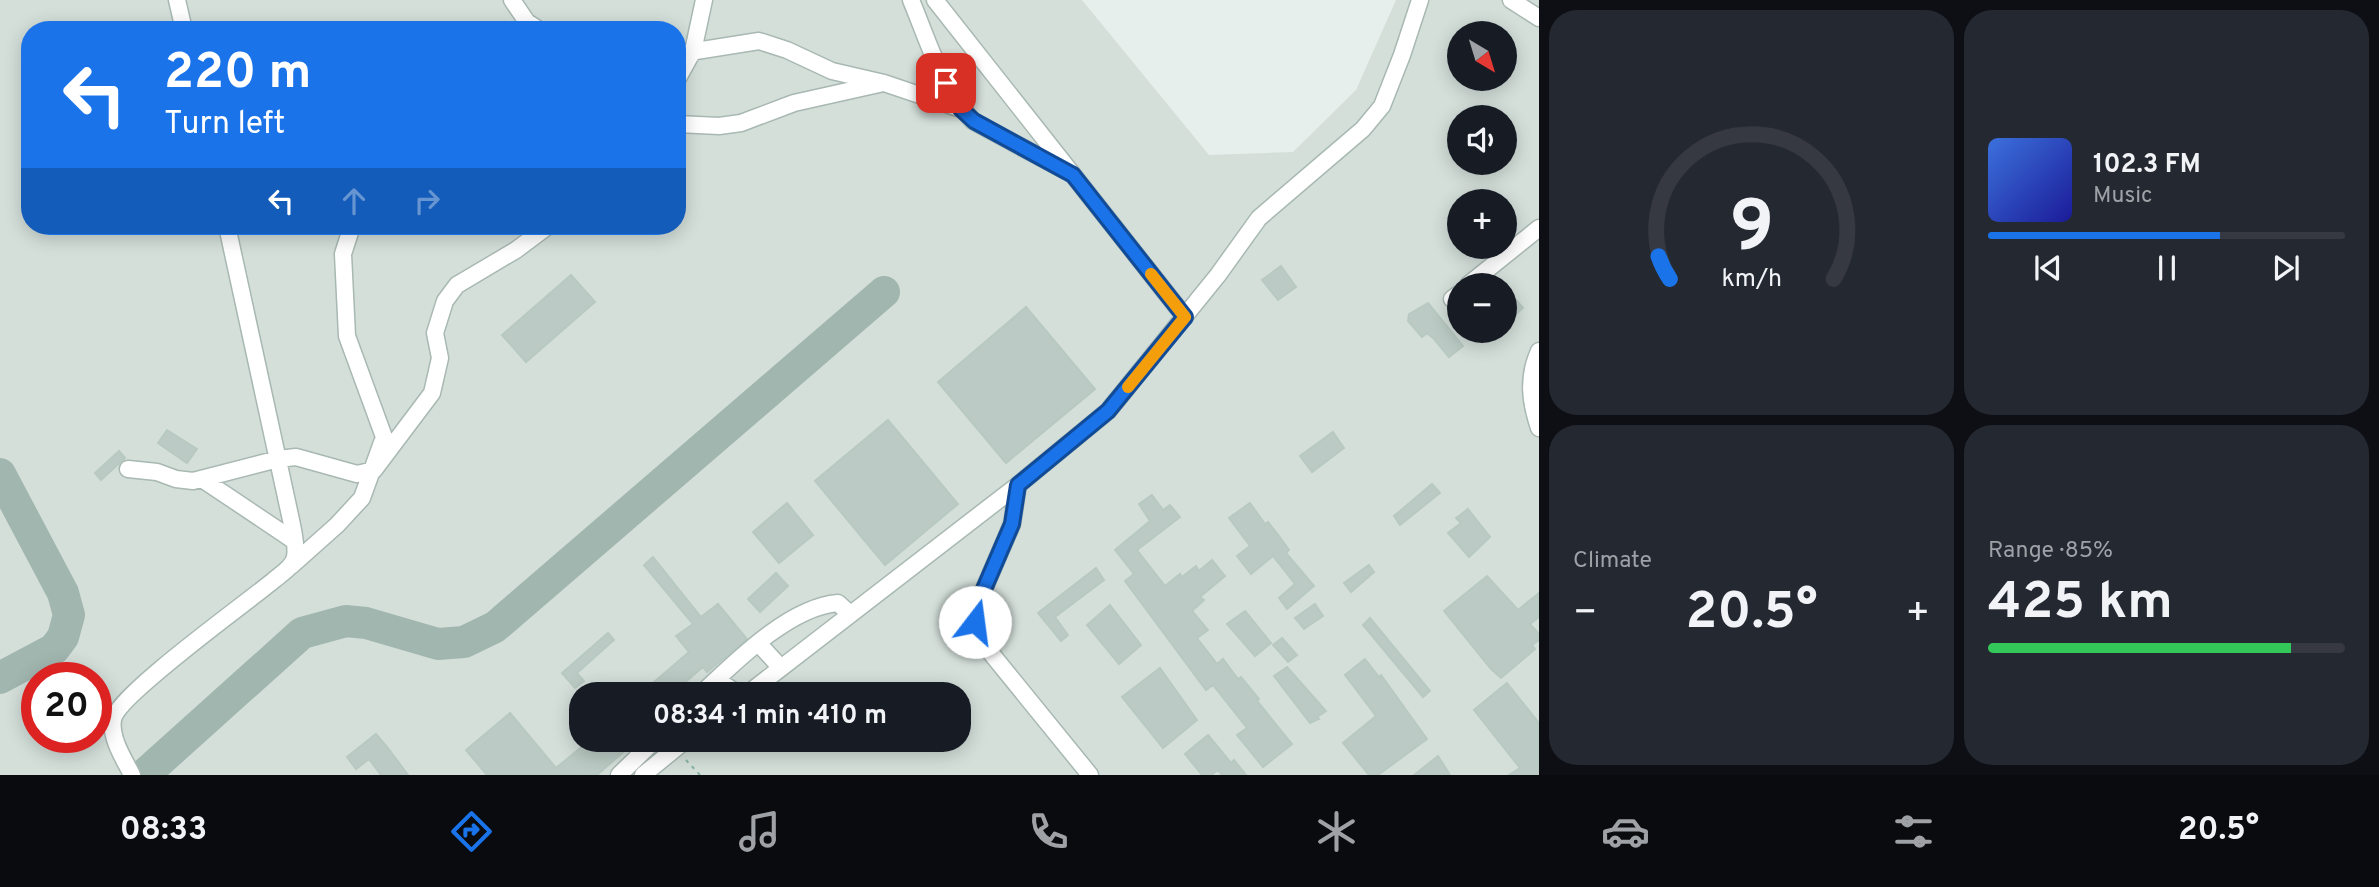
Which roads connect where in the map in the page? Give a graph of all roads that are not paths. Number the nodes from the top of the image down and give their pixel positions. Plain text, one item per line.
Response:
1 (177, 0) edge
2 (512, 0) edge
3 (704, 0) edge
4 (911, 0) edge
5 (935, 0) edge
6 (1420, 0) edge
7 (1511, 0) edge
8 (1539, 18) edge
9 (182, 21) edge
10 (526, 21) edge
11 (686, 50) edge
12 (686, 53) edge
13 (884, 83) junction
14 (961, 109) junction
15 (686, 124) edge
16 (1073, 175) junction
17 (1539, 228) edge
18 (228, 235) edge
19 (349, 235) edge
20 (536, 235) edge
21 (1483, 273) edge
22 (1185, 317) junction
23 (1539, 351) edge
24 (1539, 428) edge
25 (278, 459) junction
26 (128, 469) dead end
27 (374, 470) junction
28 (202, 479) junction
29 (1018, 485) junction
30 (293, 540) junction
31 (290, 566) junction
32 (850, 614) junction
33 (759, 644) junction
34 (780, 668) junction
35 (717, 680) junction
36 (715, 682) edge
37 (720, 682) edge
38 (761, 682) edge
39 (642, 752) edge
40 (671, 752) edge
41 (132, 775) edge
42 (619, 775) edge
43 (643, 775) edge
44 (1090, 775) edge

1 - 9 lane
2 - 10 lane
3 - 11 lane
4 - 14 lane
5 - 16 lane
6 - 22 lane
7 - 8 lane
12 - 13 lane
13 - 14 lane
13 - 15 lane
14 - 16 lane
16 - 22 lane
17 - 21 lane
18 - 25 lane
19 - 27 lane
20 - 27 lane
22 - 29 lane
23 - 24 lane
25 - 27 lane
25 - 28 lane
25 - 30 lane
26 - 28 lane
27 - 31 lane
28 - 30 lane
29 - 32 lane
29 - 44 lane
30 - 31 lane
31 - 41 lane
32 - 33 lane
32 - 34 lane
33 - 34 lane
33 - 35 lane
34 - 38 lane
35 - 36 lane
35 - 37 lane
39 - 42 lane
40 - 43 lane

